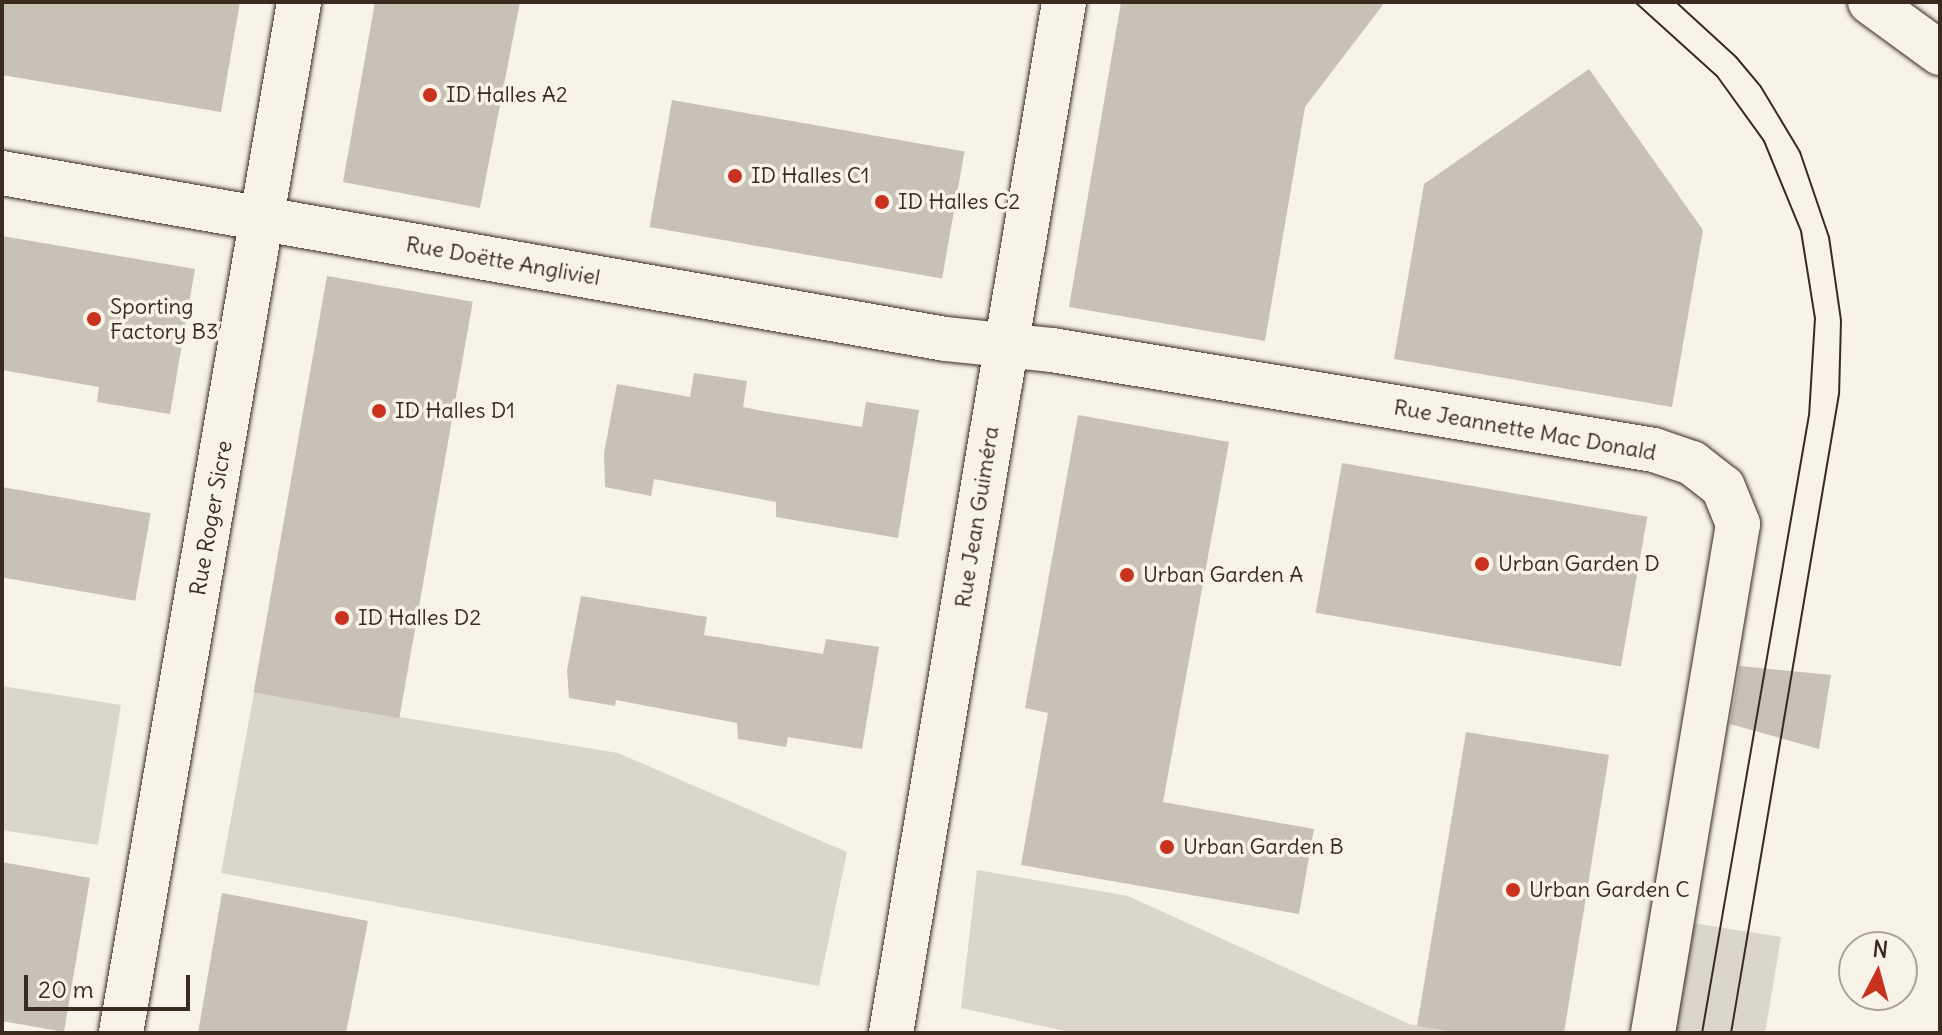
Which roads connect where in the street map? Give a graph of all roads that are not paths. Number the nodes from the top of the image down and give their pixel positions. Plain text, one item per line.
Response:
1 (299, 2) edge
2 (1064, 2) edge
3 (1870, 2) edge
4 (1940, 53) edge
5 (2, 173) edge
6 (261, 219) junction
7 (1005, 343) junction
8 (121, 1033) edge
9 (891, 1033) edge
10 (1653, 1033) edge

1 - 6 street, Rue Roger Sicre
2 - 7 street, Rue Jean Guiméra
3 - 4 street
5 - 6 street, Rue Doëtte Angliviel
6 - 7 street, Rue Doëtte Angliviel
6 - 8 street, Rue Roger Sicre
7 - 9 street, Rue Jean Guiméra
7 - 10 street, Rue Jeannette Mac Donald

